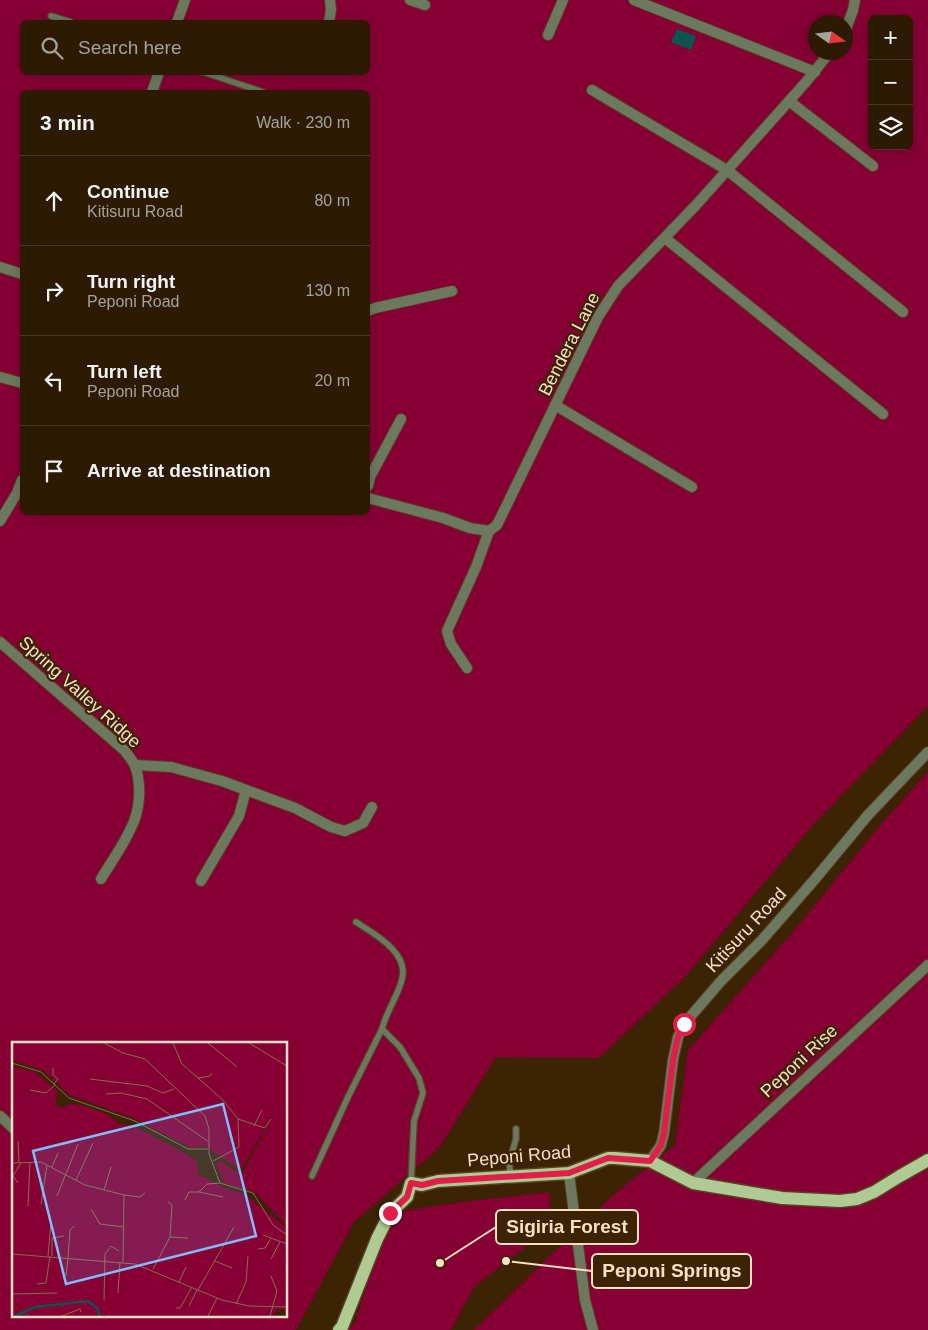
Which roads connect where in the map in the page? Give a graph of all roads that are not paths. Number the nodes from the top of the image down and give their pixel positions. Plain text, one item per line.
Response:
1 (185, 0) edge
2 (330, 0) edge
3 (410, 0) edge
4 (563, 0) edge
5 (634, 0) edge
6 (855, 0) edge
7 (425, 5) dead end
8 (851, 15) edge
9 (51, 16) dead end
10 (64, 20) edge
11 (178, 20) edge
12 (329, 20) edge
13 (548, 35) dead end
14 (824, 60) edge
15 (815, 72) junction
16 (159, 75) edge
17 (212, 75) edge
18 (153, 90) edge
19 (258, 90) edge
20 (592, 90) dead end
21 (789, 101) junction
22 (873, 166) dead end
23 (727, 170) junction
24 (665, 238) junction
25 (0, 267) edge
26 (20, 273) edge
27 (452, 291) dead end
28 (370, 310) edge
29 (903, 312) dead end
30 (0, 376) edge
31 (20, 382) edge
32 (555, 405) junction
33 (883, 414) dead end
34 (401, 419) dead end
35 (370, 477) edge
36 (20, 486) edge
37 (692, 487) dead end
38 (370, 499) edge
39 (0, 520) edge
40 (489, 531) junction
41 (0, 642) edge
42 (467, 668) dead end
43 (928, 752) edge
44 (135, 765) junction
45 (246, 790) junction
46 (372, 806) dead end
47 (101, 879) dead end
48 (201, 881) dead end
49 (356, 922) dead end
50 (928, 964) edge
51 (382, 1029) junction
52 (0, 1116) edge
53 (12, 1127) edge
54 (516, 1129) dead end
55 (928, 1160) edge
56 (650, 1161) junction
57 (569, 1173) junction
58 (312, 1176) dead end
59 (511, 1176) junction
60 (411, 1183) junction
61 (693, 1183) junction
62 (339, 1330) edge
63 (593, 1330) edge

1 - 11 street
2 - 12 street
3 - 7 street
4 - 13 street
5 - 15 street
6 - 8 street
9 - 10 lane
14 - 15 street, Bendera Lane
15 - 21 street, Bendera Lane
16 - 18 street
17 - 19 lane
20 - 23 street
21 - 22 street
21 - 23 street, Bendera Lane
23 - 24 street, Bendera Lane
23 - 29 street
24 - 32 street, Bendera Lane
24 - 33 street
25 - 26 street
27 - 28 street
30 - 31 street
32 - 37 street
32 - 40 street, Bendera Lane
34 - 35 street
36 - 39 street
38 - 40 street
40 - 42 street, Bendera Lane
41 - 44 street, Spring Valley Ridge
43 - 56 street, Kitisuru Road
44 - 45 street
44 - 47 street, Spring Valley Ridge
45 - 46 street
45 - 48 street
49 - 51 lane
50 - 61 street, Peponi Rise
51 - 58 lane
51 - 60 lane
52 - 53 street
54 - 59 lane
55 - 61 main road, Peponi Road
56 - 57 main road, Peponi Road
56 - 61 main road, Peponi Road
57 - 59 main road, Peponi Road
57 - 63 street
59 - 60 main road, Peponi Road
60 - 62 main road

